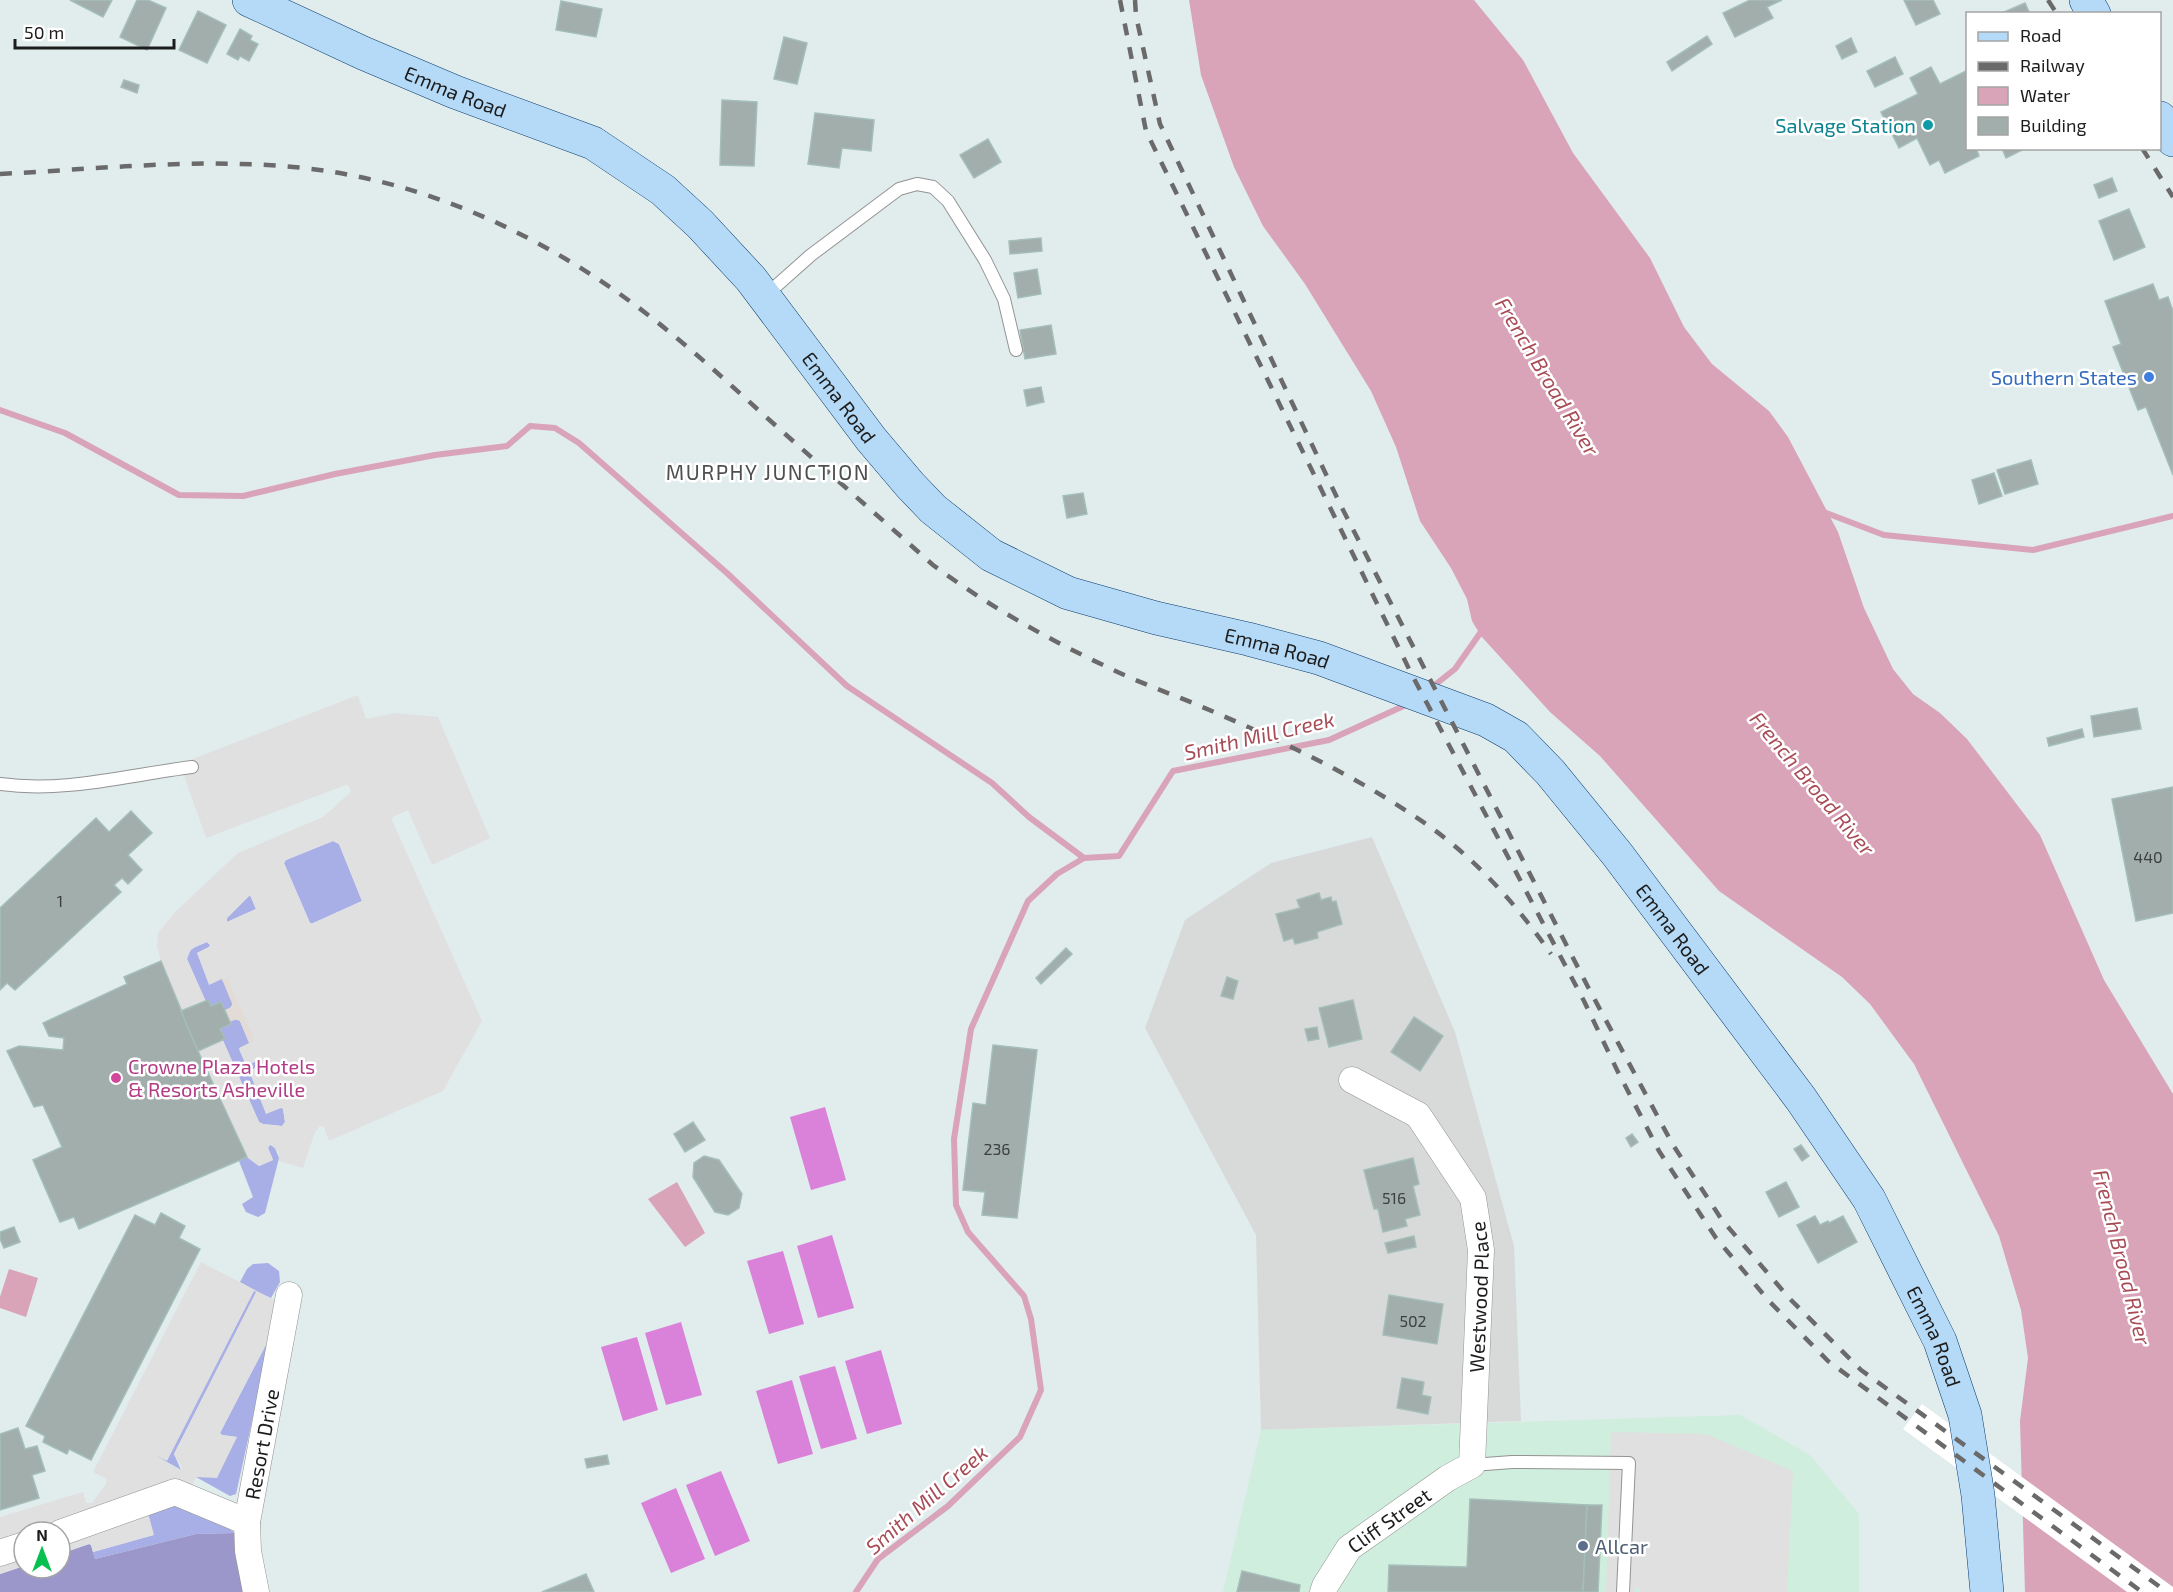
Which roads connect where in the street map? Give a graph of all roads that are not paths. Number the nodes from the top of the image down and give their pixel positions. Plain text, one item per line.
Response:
1 (249, 0) edge
2 (2161, 120) edge
3 (2173, 140) edge
4 (765, 296) junction
5 (1016, 350) dead end
6 (192, 767) dead end
7 (0, 784) edge
8 (1352, 1080) dead end
9 (289, 1295) dead end
10 (1472, 1465) junction
11 (247, 1522) junction
12 (72, 1529) edge
13 (256, 1592) edge
14 (1323, 1592) edge
15 (1623, 1592) edge
16 (1987, 1592) edge

1 - 4 street, Emma Road
2 - 3 street
4 - 5 lane
4 - 16 street, Emma Road
6 - 7 lane
8 - 10 street, Westwood Place
9 - 11 street, Resort Drive
10 - 14 street, Cliff Street
10 - 15 lane
11 - 12 street
11 - 13 street, Resort Drive

